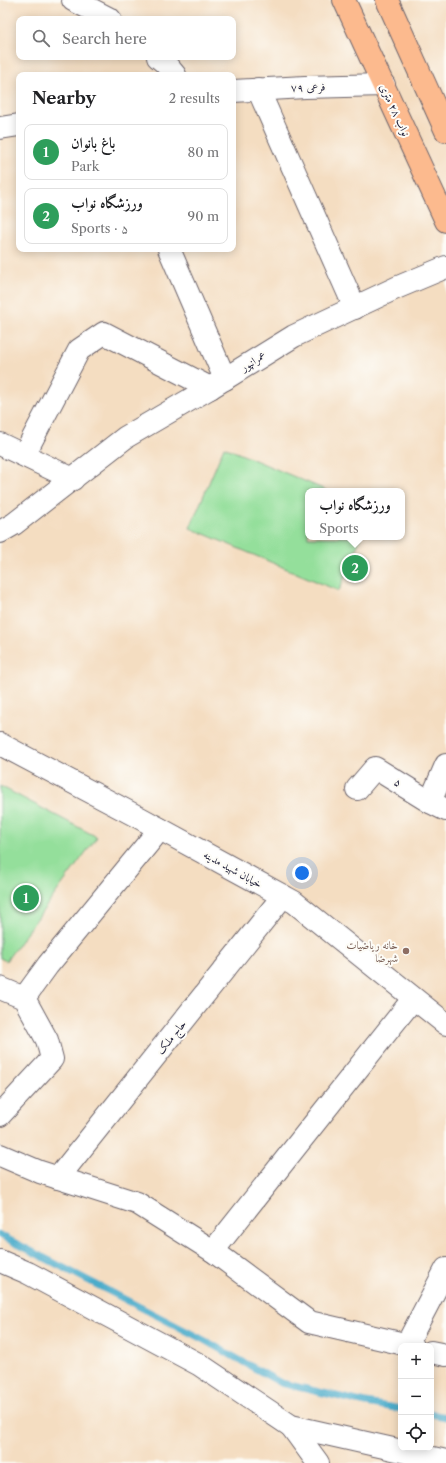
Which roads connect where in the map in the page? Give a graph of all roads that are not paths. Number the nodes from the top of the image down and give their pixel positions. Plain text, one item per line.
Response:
1 (73, 0) edge
2 (344, 0) edge
3 (387, 0) edge
4 (104, 16) edge
5 (162, 60) edge
6 (172, 72) edge
7 (384, 85) junction
8 (258, 89) junction
9 (236, 91) edge
10 (16, 125) edge
11 (0, 128) edge
12 (446, 131) edge
13 (446, 221) edge
14 (170, 252) edge
15 (446, 267) edge
16 (355, 308) junction
17 (218, 383) junction
18 (0, 444) edge
19 (24, 455) junction
20 (73, 479) junction
21 (0, 532) edge
22 (0, 744) edge
23 (446, 765) edge
24 (357, 789) dead end
25 (438, 806) edge
26 (160, 829) junction
27 (283, 896) junction
28 (0, 988) edge
29 (24, 998) junction
30 (413, 999) junction
31 (446, 1024) edge
32 (0, 1115) edge
33 (0, 1156) edge
34 (58, 1178) junction
35 (213, 1251) junction
36 (0, 1262) edge
37 (446, 1269) edge
38 (401, 1343) edge
39 (411, 1343) edge
40 (434, 1353) edge
41 (446, 1355) edge
42 (291, 1426) junction
43 (446, 1461) edge
44 (318, 1463) edge

1 - 4 street
2 - 7 main road, نواب ۲۸ متری
3 - 12 main road
5 - 6 street
7 - 8 street, فرعی ۷۹
7 - 13 main road, نواب ۲۸ متری
8 - 9 street, فرعی ۷۹
8 - 16 street
10 - 11 street
14 - 17 street
15 - 16 street, عمرانپور
16 - 17 street, عمرانپور
17 - 19 street
17 - 20 street, عمرانپور
18 - 19 street
19 - 20 street
20 - 21 street, عمرانپور
22 - 26 street, خیابان شهید مدینه
23 - 25 street
24 - 25 street, ۵
26 - 27 street, خیابان شهید مدینه
26 - 29 street
27 - 30 street, خیابان شهید مدینه
27 - 34 street, حاج ملک
28 - 29 street
29 - 32 street
30 - 31 street, خیابان شهید مدینه
30 - 35 street
33 - 34 street
34 - 35 street
35 - 38 street
36 - 42 street
37 - 39 street
40 - 41 street
42 - 43 street
42 - 44 street

